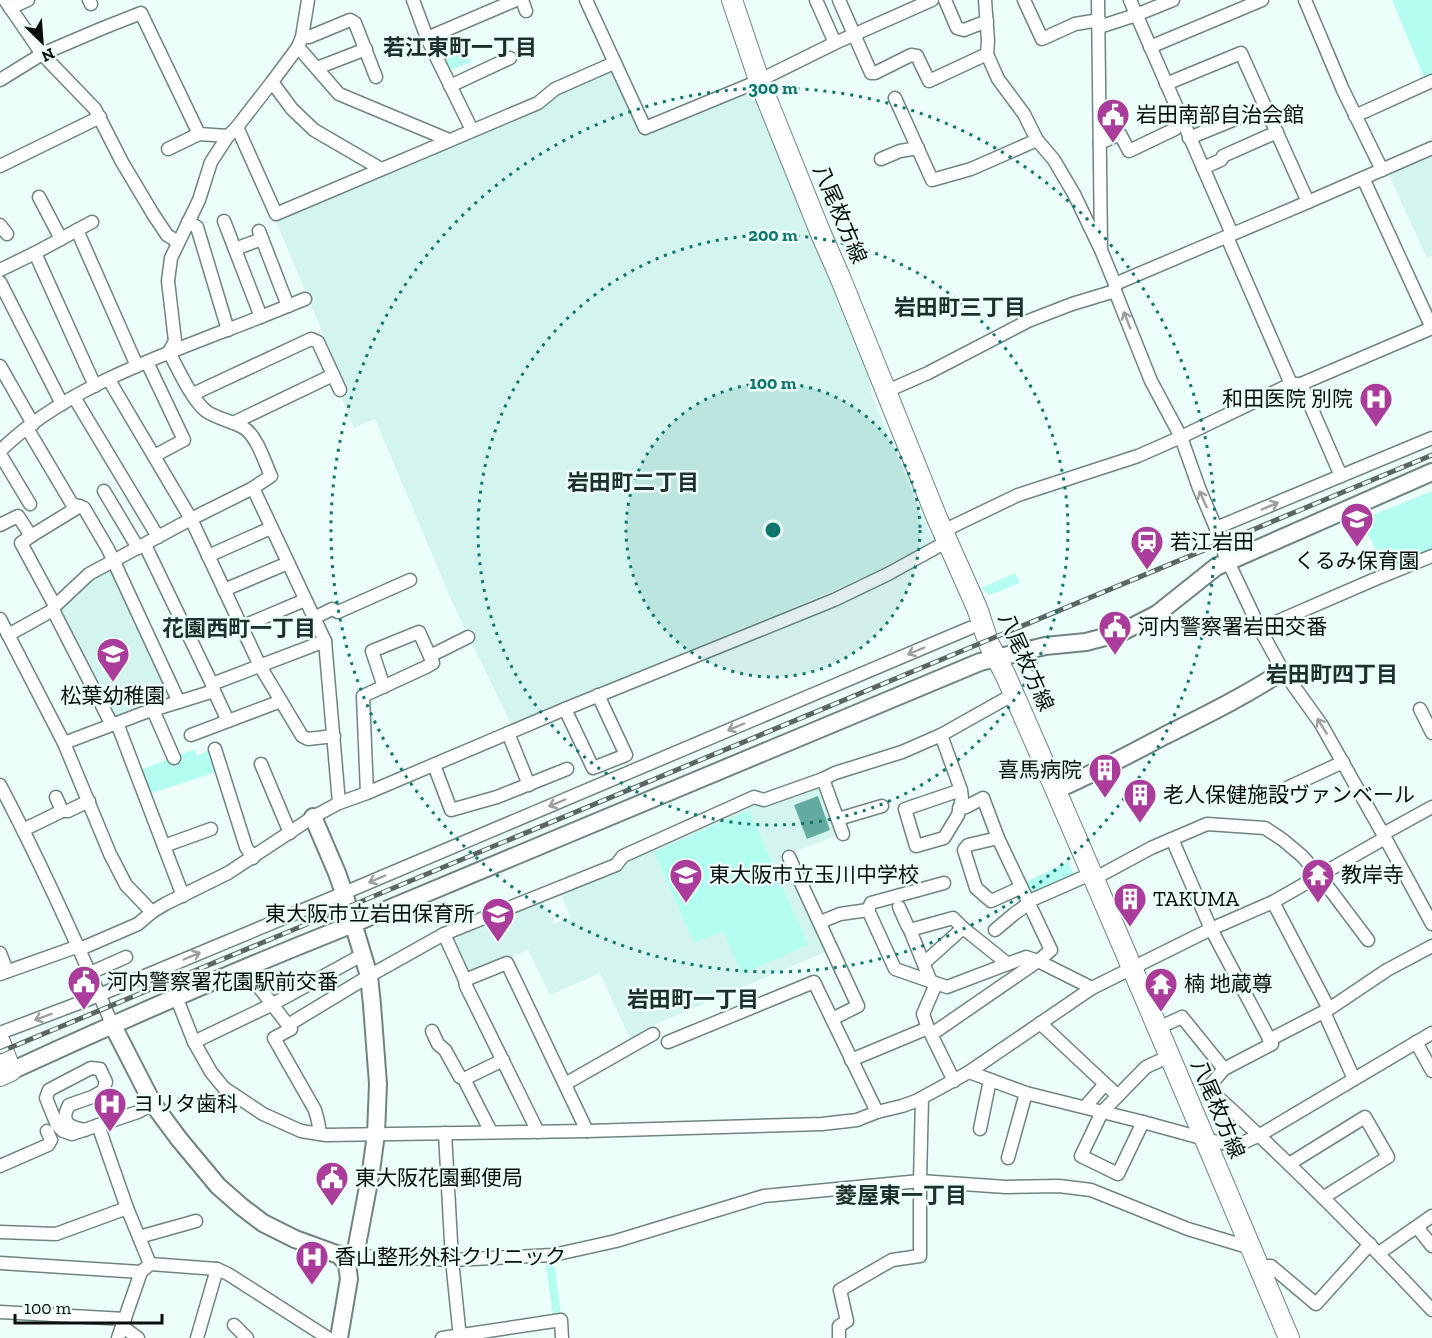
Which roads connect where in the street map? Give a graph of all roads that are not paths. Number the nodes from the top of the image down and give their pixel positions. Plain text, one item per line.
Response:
1 (28, 0) edge
2 (308, 0) edge
3 (413, 0) edge
4 (516, 0) edge
5 (586, 0) edge
6 (732, 0) edge
7 (816, 0) edge
8 (839, 0) edge
9 (932, 0) edge
10 (945, 0) edge
11 (985, 0) edge
12 (1024, 0) edge
13 (1098, 0) edge
14 (1130, 0) edge
15 (1173, 0) edge
16 (1262, 0) edge
17 (1305, 0) edge
18 (7, 4) edge
19 (902, 6) edge
20 (1136, 15) junction
21 (987, 21) junction
22 (1099, 24) junction
23 (855, 34) junction
24 (427, 38) junction
25 (300, 42) junction
26 (835, 43) junction
27 (1149, 47) junction
28 (366, 50) junction
29 (42, 54) junction
30 (987, 54) junction
31 (510, 58) dead end
32 (614, 63) junction
33 (317, 69) junction
34 (376, 77) dead end
35 (0, 80) edge
36 (759, 80) junction
37 (1432, 81) edge
38 (273, 82) junction
39 (1166, 84) junction
40 (450, 86) junction
41 (895, 98) dead end
42 (1265, 107) junction
43 (1356, 116) junction
44 (100, 117) junction
45 (1175, 129) dead end
46 (472, 130) junction
47 (232, 132) junction
48 (1276, 132) junction
49 (199, 134) junction
50 (1190, 138) junction
51 (448, 140) junction
52 (1037, 140) junction
53 (1100, 143) junction
54 (918, 148) junction
55 (1432, 148) edge
56 (168, 149) dead end
57 (881, 159) dead end
58 (0, 166) edge
59 (1203, 168) junction
60 (381, 169) junction
61 (1382, 170) junction
62 (1363, 178) junction
63 (39, 197) dead end
64 (1308, 202) junction
65 (224, 221) dead end
66 (92, 222) dead end
67 (188, 222) junction
68 (76, 230) junction
69 (1229, 236) junction
70 (61, 239) junction
71 (178, 242) junction
72 (235, 249) junction
73 (1101, 250) junction
74 (34, 253) junction
75 (0, 270) edge
76 (0, 282) edge
77 (1115, 287) junction
78 (305, 299) dead end
79 (288, 306) junction
80 (261, 317) junction
81 (1432, 328) edge
82 (228, 330) junction
83 (169, 352) junction
84 (142, 364) junction
85 (0, 366) edge
86 (333, 375) junction
87 (109, 380) junction
88 (1296, 384) junction
89 (95, 386) junction
90 (340, 390) dead end
91 (887, 391) junction
92 (193, 394) junction
93 (74, 398) junction
94 (62, 404) junction
95 (233, 423) junction
96 (30, 426) junction
97 (1181, 437) junction
98 (1432, 438) edge
99 (2, 446) edge
100 (154, 456) junction
101 (1432, 472) edge
102 (1341, 476) junction
103 (253, 488) junction
104 (104, 491) dead end
105 (30, 504) dead end
106 (80, 506) junction
107 (191, 519) junction
108 (0, 525) edge
109 (271, 528) junction
110 (1216, 528) junction
111 (31, 536) junction
112 (945, 536) junction
113 (158, 537) junction
114 (141, 546) junction
115 (208, 556) junction
116 (1432, 556) edge
117 (112, 560) junction
118 (1228, 561) junction
119 (288, 563) junction
120 (410, 580) dead end
121 (224, 590) junction
122 (305, 600) junction
123 (54, 608) junction
124 (314, 618) junction
125 (0, 619) edge
126 (241, 627) junction
127 (970, 628) dead end
128 (1260, 629) junction
129 (8, 635) junction
130 (468, 637) dead end
131 (325, 641) junction
132 (430, 656) junction
133 (996, 657) junction
134 (260, 666) junction
135 (1283, 671) junction
136 (384, 687) junction
137 (213, 688) junction
138 (1014, 694) junction
139 (598, 695) junction
140 (281, 701) junction
141 (179, 702) junction
142 (565, 709) junction
143 (1420, 709) dead end
144 (153, 710) junction
145 (228, 721) junction
146 (114, 724) junction
147 (508, 733) junction
148 (1432, 733) edge
149 (191, 735) dead end
150 (941, 735) junction
151 (334, 736) junction
152 (64, 743) junction
153 (214, 749) dead end
154 (174, 758) dead end
155 (1343, 762) junction
156 (261, 764) dead end
157 (434, 765) junction
158 (567, 769) dead end
159 (823, 779) junction
160 (0, 785) edge
161 (529, 785) junction
162 (1289, 787) dead end
163 (962, 790) junction
164 (1056, 790) junction
165 (367, 793) junction
166 (56, 797) dead end
167 (89, 801) junction
168 (339, 803) junction
169 (882, 806) dead end
170 (1432, 807) edge
171 (959, 808) junction
172 (62, 811) junction
173 (313, 817) junction
174 (838, 819) junction
175 (210, 829) dead end
176 (23, 830) junction
177 (290, 833) junction
178 (843, 834) dead end
179 (1384, 836) junction
180 (998, 838) junction
181 (1172, 839) junction
182 (164, 846) junction
183 (789, 857) dead end
184 (253, 858) junction
185 (1319, 875) junction
186 (1092, 876) junction
187 (944, 883) dead end
188 (1020, 888) junction
189 (344, 893) junction
190 (183, 896) junction
191 (1273, 902) junction
192 (1028, 903) junction
193 (899, 907) dead end
194 (868, 910) junction
195 (152, 912) junction
196 (823, 921) dead end
197 (353, 923) junction
198 (1432, 924) edge
199 (963, 928) junction
200 (1211, 929) junction
201 (910, 930) junction
202 (995, 930) dead end
203 (444, 934) junction
204 (1368, 940) dead end
205 (1432, 946) edge
206 (79, 947) junction
207 (0, 953) edge
208 (362, 956) junction
209 (126, 957) dead end
210 (1038, 961) junction
211 (924, 963) junction
212 (1008, 964) junction
213 (1133, 968) junction
214 (241, 969) junction
215 (3, 972) edge
216 (90, 973) junction
217 (369, 976) junction
218 (465, 980) junction
219 (934, 983) junction
220 (1092, 988) junction
221 (99, 995) junction
222 (174, 998) junction
223 (271, 1005) junction
224 (1326, 1010) junction
225 (832, 1019) junction
226 (1040, 1023) junction
227 (112, 1024) junction
228 (288, 1025) junction
229 (1158, 1028) junction
230 (432, 1031) dead end
231 (930, 1031) junction
232 (0, 1033) edge
233 (1432, 1033) edge
234 (653, 1034) dead end
235 (1269, 1041) junction
236 (0, 1042) edge
237 (194, 1042) junction
238 (668, 1042) dead end
239 (1416, 1042) junction
240 (1170, 1056) junction
241 (503, 1060) junction
242 (851, 1060) junction
243 (1224, 1070) junction
244 (1432, 1071) edge
245 (969, 1072) junction
246 (6, 1073) edge
247 (464, 1079) junction
248 (1354, 1079) junction
249 (990, 1080) junction
250 (954, 1081) junction
251 (1104, 1083) junction
252 (565, 1084) junction
253 (1026, 1093) junction
254 (1118, 1096) junction
255 (922, 1098) junction
256 (153, 1104) junction
257 (1085, 1107) junction
258 (877, 1112) junction
259 (1102, 1112) junction
260 (1143, 1122) junction
261 (98, 1125) junction
262 (980, 1129) dead end
263 (85, 1130) junction
264 (47, 1131) dead end
265 (587, 1131) junction
266 (491, 1132) junction
267 (538, 1132) junction
268 (445, 1133) junction
269 (320, 1134) junction
270 (376, 1134) junction
271 (1260, 1135) junction
272 (1205, 1140) junction
273 (1008, 1158) dead end
274 (1289, 1164) junction
275 (0, 1166) edge
276 (920, 1181) junction
277 (1324, 1197) junction
278 (128, 1208) junction
279 (1432, 1216) edge
280 (196, 1221) dead end
281 (1417, 1227) junction
282 (0, 1232) edge
283 (140, 1237) junction
284 (1370, 1244) junction
285 (1432, 1246) edge
286 (1251, 1248) junction
287 (1379, 1253) junction
288 (351, 1260) junction
289 (452, 1260) junction
290 (0, 1263) edge
291 (146, 1268) junction
292 (216, 1269) junction
293 (1260, 1269) junction
294 (1432, 1310) edge
295 (0, 1312) edge
296 (234, 1325) dead end
297 (122, 1328) edge
298 (460, 1337) edge
299 (138, 1338) edge
300 (197, 1338) edge
301 (247, 1338) edge
302 (328, 1338) edge
303 (339, 1338) edge
304 (442, 1338) edge
305 (562, 1338) edge
306 (839, 1338) edge
307 (1289, 1338) edge

1 - 18 street
2 - 25 street
3 - 24 street
4 - 24 street
5 - 32 street
6 - 36 main road, 八尾枚方線
7 - 26 street
8 - 23 street
9 - 19 street
10 - 21 street
11 - 21 street
12 - 22 street
13 - 22 street
14 - 20 street
15 - 20 street
16 - 27 street
17 - 43 street
18 - 29 street
19 - 23 street
20 - 22 street
20 - 27 street
21 - 30 street
22 - 53 street
23 - 26 street
23 - 30 street
24 - 40 street
25 - 28 street
25 - 33 street
25 - 38 street
26 - 36 street
27 - 39 street
28 - 33 street
28 - 34 street
29 - 35 street
29 - 44 street
29 - 49 street
30 - 52 street
31 - 40 street
32 - 36 street
32 - 46 street
33 - 51 street
36 - 91 main road, 八尾枚方線
37 - 43 street
38 - 47 street
38 - 60 street
39 - 42 street
39 - 50 street
40 - 46 street
41 - 54 street
42 - 48 street
42 - 50 street
43 - 61 street
44 - 58 street
44 - 71 street
45 - 53 street
46 - 51 street
47 - 49 street
47 - 60 street
47 - 67 street
48 - 59 street
48 - 64 street
49 - 56 street
50 - 59 street
51 - 60 street
52 - 54 street
52 - 73 street
53 - 73 street
54 - 57 street
55 - 61 street
59 - 69 street
61 - 62 street
62 - 64 street
62 - 81 street
63 - 70 street
64 - 69 street
65 - 72 street
66 - 68 street
67 - 71 street
67 - 82 street
68 - 70 street
68 - 84 street
69 - 77 street
69 - 88 street
70 - 74 street
71 - 83 street
72 - 79 street
72 - 80 street
73 - 77 street
74 - 75 street
74 - 89 street
76 - 94 street
77 - 91 street
97 -> 77 street
78 - 79 street
79 - 80 street
80 - 82 street
81 - 88 street
82 - 83 street
83 - 84 street
83 - 92 street
84 - 87 street
84 - 100 street
85 - 96 street
86 - 90 street
86 - 92 street
86 - 95 street
87 - 89 street
87 - 100 street
88 - 97 street
88 - 102 street
89 - 93 street
91 - 112 main road, 八尾枚方線
92 - 95 street
93 - 94 street
93 - 113 street
94 - 96 street
95 - 103 street
96 - 99 street
96 - 106 street
110 -> 97 street
97 - 112 street
98 - 102 street
99 - 105 street
100 - 107 street
101 - 118 street
110 -> 102 street
103 - 107 street
103 - 109 street
104 - 114 street
106 - 111 street
106 - 117 street
107 - 113 street
107 - 115 street
108 - 111 street
109 - 115 street
109 - 119 street
110 - 118 street
111 - 123 street
112 - 133 main road, 八尾枚方線
112 - 139 street
113 - 114 street
114 - 117 street
114 - 137 street
115 - 121 street
116 - 128 street
117 - 123 street
117 - 141 street
118 - 128 street
118 - 133 street
119 - 121 street
119 - 122 street
120 - 124 street
121 - 126 street
122 - 124 street
122 - 126 street
123 - 129 street
123 - 146 street
124 - 131 street
125 - 129 street
126 - 134 street
127 -> 189 street
128 - 135 street
129 - 152 street
130 - 132 street
131 - 134 street
131 - 151 street
132 - 136 street
132 - 136 street
133 - 138 main road, 八尾枚方線
133 - 197 street
134 - 137 street
134 - 140 street
155 -> 135 street
135 - 164 street
136 - 165 street
137 - 141 street
137 - 145 street
138 - 150 street
138 - 164 main road, 八尾枚方線
139 - 142 street
139 - 142 street
140 - 145 street
140 - 151 street
141 - 144 street
142 - 147 street
143 - 148 street
144 - 146 street
144 - 154 street
145 - 149 street
146 - 152 street
146 - 182 street
147 - 157 street
147 - 161 street
150 - 159 street
150 - 163 street
151 - 168 street
152 - 167 street
153 - 184 street
155 - 162 street
155 - 179 street
156 - 177 street
157 - 161 street
157 - 165 street
158 - 161 street
159 - 174 street
159 - 203 street
160 - 176 street
163 - 171 street
163 - 171 street
164 - 186 main road, 八尾枚方線
165 - 168 street
166 - 172 street
167 - 172 street
167 - 195 street
168 - 173 street
169 - 174 street
170 - 179 street
171 - 180 street
172 - 176 street
173 - 177 street
173 - 189 street
174 - 178 street
175 - 182 street
176 - 206 street
177 - 184 street
179 - 185 street
179 - 198 street
180 - 188 street
180 - 188 street
181 - 185 street
181 - 186 street
181 - 200 street
182 - 190 street
183 - 225 street
184 - 190 street
185 - 191 street
185 - 204 street
186 - 192 street
186 - 213 main road, 八尾枚方線
187 - 194 street
188 - 192 street
189 - 197 street
221 -> 189 street
190 - 195 street
191 - 200 street
191 - 224 street
192 - 202 street
192 - 210 street
193 - 201 street
194 - 196 street
194 - 219 street
195 - 206 street
197 - 208 street
197 - 214 street
199 - 201 street
199 - 211 street
199 - 212 street
200 - 213 street
200 - 235 street
201 - 211 street
203 - 217 street
203 - 218 street
205 - 224 street
206 - 215 street
206 - 216 street
207 - 215 street
208 - 217 street
208 - 223 street
209 - 216 street
210 - 212 street
210 - 220 street
210 - 231 street
211 - 219 street
212 - 219 street
213 - 220 street
213 - 229 main road, 八尾枚方線
214 - 222 street
214 - 223 street
216 - 221 street
217 - 228 street
217 - 270 street
218 - 241 street
218 - 252 street
219 - 231 street
220 - 226 street
221 - 227 street
221 -> 232 street
222 - 227 street
222 - 237 street
223 - 228 street
223 - 237 street
224 - 235 street
224 - 248 street
225 - 238 street
225 - 242 street
226 - 245 street
226 - 251 street
227 - 246 street
227 - 256 street
228 - 269 street
229 - 240 main road, 八尾枚方線
229 - 243 street
230 - 247 street
231 - 242 street
231 - 250 street
233 - 239 street
234 - 252 street
235 - 243 street
236 - 246 main road
237 - 269 street
239 - 244 street
239 - 248 street
240 - 254 street
240 - 272 main road, 八尾枚方線
241 - 247 street
241 - 267 street
242 - 258 street
243 - 271 street
245 - 249 street
245 - 250 street
247 - 266 street
248 - 271 street
249 - 253 street
249 - 262 street
250 - 255 street
251 - 254 street
251 - 257 street
252 - 265 street
253 - 257 street
253 - 273 street
254 - 259 street
255 - 258 street
255 - 276 street
256 - 261 street
256 - 288 street
257 - 259 street
258 - 265 street
259 - 260 street
259 - 260 street
260 - 272 street
261 - 263 street
261 - 278 street
263 - 263 street
264 - 275 street
265 - 267 street
266 - 267 street
266 - 268 street
268 - 270 street
268 - 289 street
269 - 270 street
270 - 288 street
271 - 272 street
271 - 274 street
272 - 286 main road, 八尾枚方線
274 - 277 street
274 - 277 street
276 - 286 street
276 - 289 street
276 - 306 street
277 - 284 street
278 - 282 street
278 - 283 street
279 - 281 street
280 - 283 street
281 - 285 street
281 - 287 street
283 - 291 street
284 - 287 street
284 - 293 street
286 - 293 main road, 八尾枚方線
287 - 294 street
288 - 289 street
288 - 303 street
289 - 298 street
290 - 291 street
291 - 292 street
291 - 297 street
292 - 300 street
292 - 302 street
293 - 307 main road, 八尾枚方線
295 - 297 street
296 - 301 street
297 - 299 street
298 - 304 street
298 - 305 street

